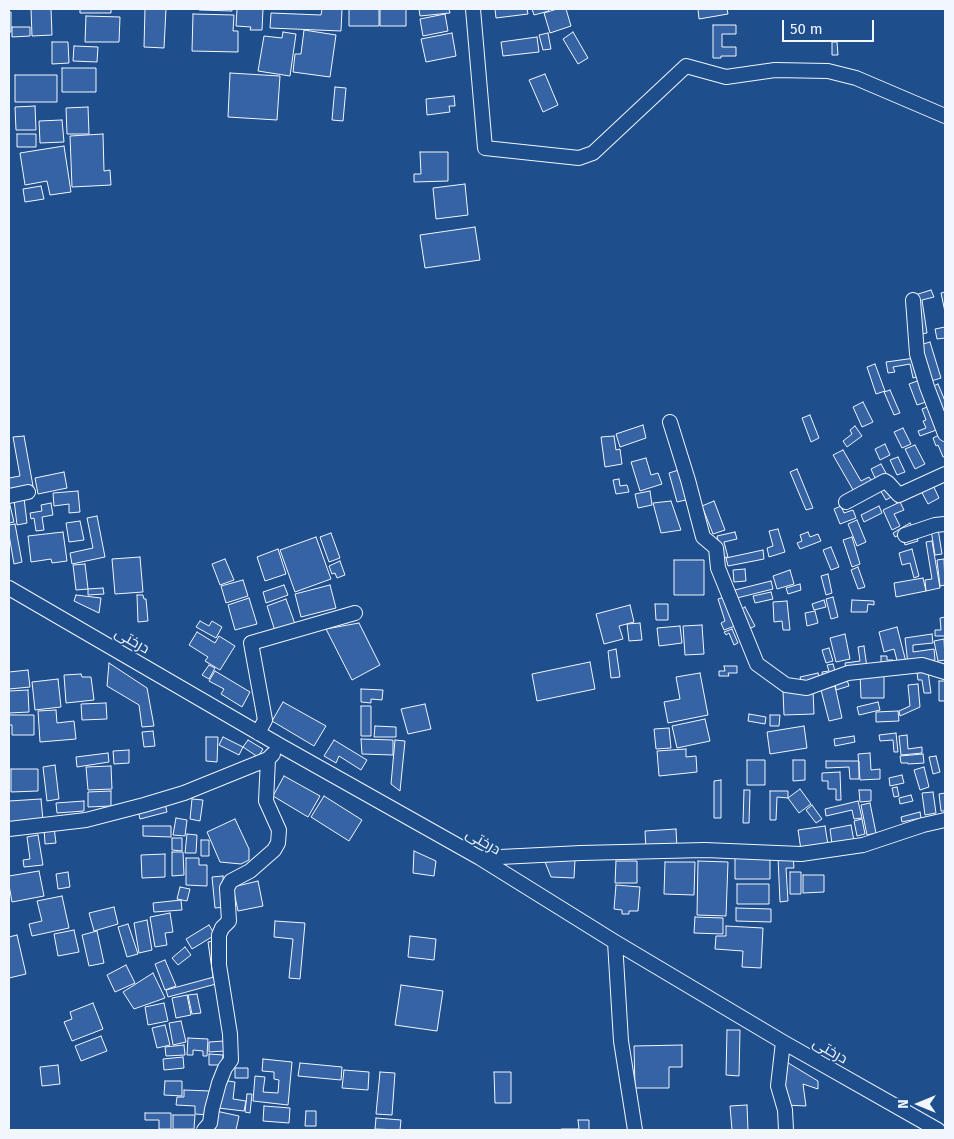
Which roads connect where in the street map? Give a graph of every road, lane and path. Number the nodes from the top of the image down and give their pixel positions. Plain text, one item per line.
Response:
1 (473, 9) edge
2 (945, 116) edge
3 (912, 300) dead end
4 (670, 422) dead end
5 (945, 434) edge
6 (945, 474) edge
7 (28, 492) dead end
8 (9, 496) edge
9 (846, 502) dead end
10 (945, 524) edge
11 (904, 535) dead end
12 (9, 588) edge
13 (355, 612) dead end
14 (945, 672) edge
15 (258, 733) junction
16 (280, 746) junction
17 (268, 759) junction
18 (945, 820) edge
19 (9, 829) edge
20 (480, 858) junction
21 (615, 942) junction
22 (783, 1042) junction
23 (204, 1130) edge
24 (634, 1130) edge
25 (786, 1130) edge
26 (938, 1130) edge

1 - 2 street
3 - 5 street
4 - 14 street
6 - 9 street
7 - 8 street
10 - 11 street
12 - 15 street, درختی
13 - 15 street
15 - 16 street, درختی
16 - 17 street
16 - 20 street, درختی
17 - 19 street
17 - 23 street
18 - 20 street
20 - 21 street, درختی
21 - 22 street, درختی
21 - 24 street
22 - 25 street
22 - 26 street, درختی

